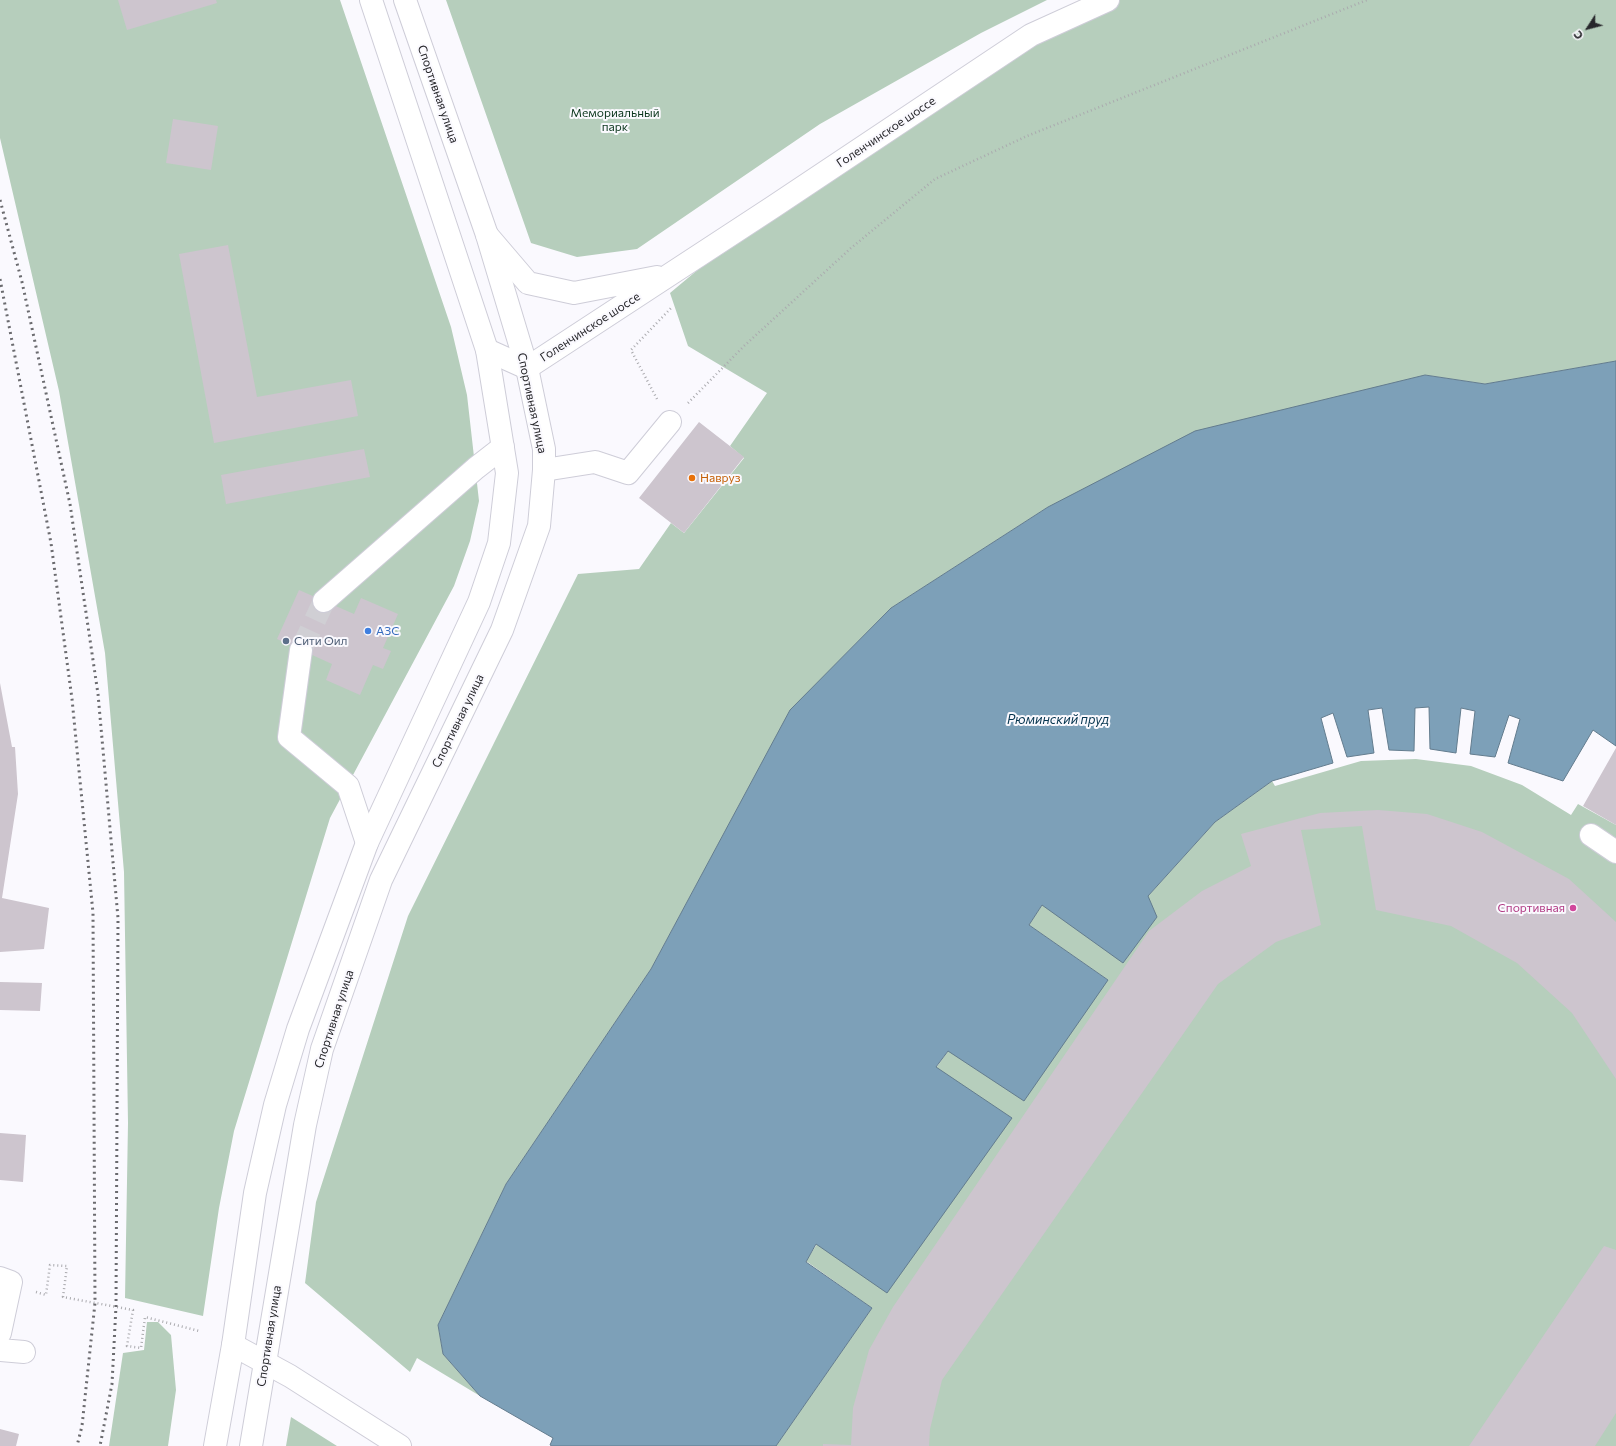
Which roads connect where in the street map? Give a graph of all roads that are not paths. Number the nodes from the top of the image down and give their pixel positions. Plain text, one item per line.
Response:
1 (371, 0) edge
2 (405, 0) edge
3 (1108, 0) edge
4 (487, 234) junction
5 (670, 275) junction
6 (487, 350) junction
7 (527, 368) junction
8 (670, 422) road end
9 (503, 447) junction
10 (544, 470) junction
11 (324, 601) tunnel mouth
12 (301, 650) tunnel mouth
13 (1591, 836) dead end
14 (367, 843) junction
15 (1616, 852) edge
16 (0, 1278) edge
17 (0, 1333) edge
18 (233, 1344) junction
19 (0, 1350) edge
20 (24, 1352) dead end
21 (265, 1362) junction
22 (215, 1446) edge
23 (251, 1446) edge
24 (400, 1446) edge

1 - 6 main road
2 - 4 main road, Спортивная улица
3 - 5 main road, Голенчинское шоссе
4 - 5 main road, Голенчинское шоссе
4 - 7 main road, Спортивная улица
5 - 7 main road, Голенчинское шоссе
6 - 7 main road, Голенчинское шоссе
6 - 9 main road
7 - 10 main road, Спортивная улица
8 - 10 main road
9 - 11 main road
9 - 14 main road
10 - 21 main road, Спортивная улица
12 - 14 main road
13 - 15 main road
14 - 18 main road
16 - 17 main road
18 - 21 main road
18 - 22 main road
19 - 20 main road
21 - 23 main road, Спортивная улица
21 - 24 main road

